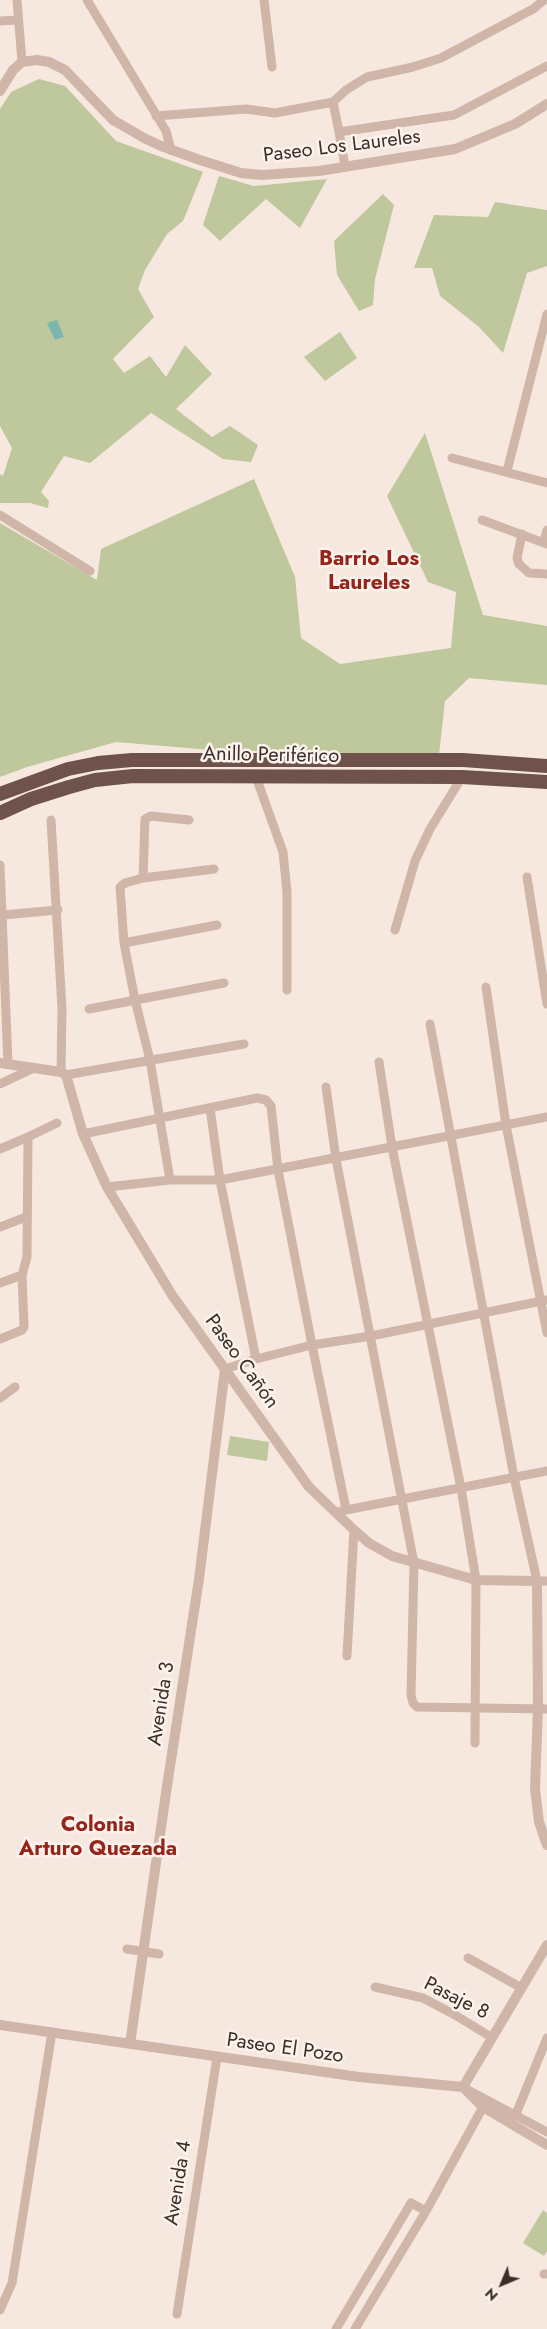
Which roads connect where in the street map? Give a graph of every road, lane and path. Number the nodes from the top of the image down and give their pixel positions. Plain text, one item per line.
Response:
1 (17, 0) edge
2 (87, 0) edge
3 (264, 0) edge
4 (544, 0) edge
5 (17, 20) junction
6 (0, 21) edge
7 (22, 62) junction
8 (547, 66) edge
9 (272, 68) dead end
10 (0, 91) edge
11 (333, 102) junction
12 (547, 104) edge
13 (156, 116) junction
14 (339, 132) junction
15 (171, 150) junction
16 (345, 166) junction
17 (547, 314) edge
18 (452, 458) dead end
19 (507, 472) junction
20 (547, 483) edge
21 (0, 515) edge
22 (482, 520) dead end
23 (547, 530) edge
24 (522, 534) junction
25 (546, 543) edge
26 (90, 571) dead end
27 (547, 574) edge
28 (547, 766) edge
29 (256, 777) junction
30 (462, 777) junction
31 (547, 782) edge
32 (0, 794) edge
33 (0, 813) edge
34 (51, 820) dead end
35 (189, 820) dead end
36 (0, 865) edge
37 (214, 869) dead end
38 (527, 877) dead end
39 (143, 878) junction
40 (58, 910) junction
41 (3, 915) junction
42 (217, 925) dead end
43 (395, 930) dead end
44 (124, 942) junction
45 (224, 983) dead end
46 (486, 987) dead end
47 (287, 990) dead end
48 (135, 1000) junction
49 (547, 1004) edge
50 (88, 1009) dead end
51 (430, 1024) dead end
52 (244, 1044) dead end
53 (150, 1060) junction
54 (379, 1062) dead end
55 (4, 1064) edge
56 (34, 1068) junction
57 (64, 1073) junction
58 (0, 1084) edge
59 (326, 1087) dead end
60 (210, 1108) junction
61 (547, 1117) edge
62 (159, 1118) junction
63 (57, 1123) dead end
64 (506, 1125) junction
65 (83, 1134) junction
66 (28, 1137) junction
67 (450, 1137) junction
68 (392, 1147) junction
69 (0, 1149) edge
70 (336, 1159) junction
71 (278, 1170) junction
72 (170, 1180) junction
73 (220, 1180) junction
74 (107, 1187) junction
75 (26, 1218) junction
76 (0, 1227) edge
77 (22, 1275) junction
78 (0, 1283) edge
79 (544, 1301) edge
80 (483, 1313) junction
81 (428, 1323) junction
82 (547, 1333) edge
83 (371, 1336) junction
84 (0, 1339) edge
85 (312, 1345) junction
86 (256, 1358) junction
87 (225, 1369) junction
88 (15, 1388) dead end
89 (0, 1398) edge
90 (547, 1471) edge
91 (514, 1477) junction
92 (461, 1488) junction
93 (403, 1499) junction
94 (346, 1510) junction
95 (336, 1513) junction
96 (354, 1530) junction
97 (414, 1563) junction
98 (476, 1580) junction
99 (542, 1581) edge
100 (347, 1656) dead end
101 (474, 1708) junction
102 (543, 1708) edge
103 (475, 1743) dead end
104 (547, 1845) edge
105 (547, 1945) edge
106 (127, 1950) dead end
107 (144, 1952) junction
108 (159, 1954) dead end
109 (468, 1958) dead end
110 (375, 1987) dead end
111 (520, 1987) junction
112 (0, 2025) edge
113 (52, 2032) junction
114 (491, 2037) junction
115 (547, 2038) edge
116 (130, 2044) junction
117 (217, 2057) junction
118 (462, 2087) junction
119 (483, 2107) junction
120 (516, 2114) junction
121 (547, 2132) edge
122 (547, 2145) edge
123 (426, 2211) junction
124 (0, 2310) edge
125 (177, 2314) dead end
126 (336, 2329) edge
127 (355, 2329) edge

1 - 5 street
2 - 13 street
3 - 9 street
4 - 11 street
5 - 6 street
5 - 7 street
7 - 10 street
7 - 15 street, Paseo Los Laureles
8 - 14 street
11 - 13 street
11 - 14 street
12 - 16 street, Paseo Los Laureles
13 - 15 street
14 - 16 street
15 - 16 street, Paseo Los Laureles
17 - 19 street
18 - 19 street
19 - 20 street
21 - 26 street
22 - 24 street
23 - 25 street
24 - 25 street
24 - 27 street
28 - 32 highway, Anillo Periférico
29 - 30 highway, Anillo Periférico
29 - 33 highway, Anillo Periférico
29 - 47 street
30 - 31 highway, Anillo Periférico
30 - 43 street
34 - 40 street
35 - 39 street
36 - 41 street
37 - 39 street
38 - 49 street
39 - 44 street
40 - 41 street
40 - 57 street
41 - 55 street
42 - 44 street
44 - 48 street
45 - 48 street
46 - 64 street
48 - 50 street
48 - 53 street
51 - 67 street
52 - 53 street
53 - 57 street
53 - 62 street
54 - 68 street
55 - 56 street
56 - 57 street
56 - 58 street
57 - 65 street, Paseo Cañón
59 - 70 street
60 - 62 street
60 - 71 street
60 - 73 street
61 - 64 street
62 - 65 street
62 - 72 street
63 - 66 street
64 - 67 street
64 - 79 street
65 - 74 street, Paseo Cañón
66 - 69 street
66 - 75 street
67 - 68 street
67 - 80 street
68 - 70 street
68 - 81 street
70 - 71 street
70 - 83 street
71 - 73 street
71 - 85 street
72 - 73 street
72 - 74 street
73 - 86 street
74 - 87 street, Paseo Cañón
75 - 76 street
75 - 77 street
77 - 78 street
77 - 84 street
79 - 80 street
79 - 82 street
80 - 81 street
80 - 91 street
81 - 83 street
81 - 92 street
83 - 85 street
83 - 93 street
85 - 86 street
85 - 94 street
86 - 87 street
87 - 95 street, Paseo Cañón
87 - 107 street, Avenida 3
88 - 89 street
90 - 91 street
91 - 92 street
91 - 99 street
92 - 93 street
92 - 98 street
93 - 94 street
93 - 97 street
94 - 95 street
95 - 96 street, Paseo Cañón
96 - 97 street, Paseo Cañón
96 - 100 street
97 - 98 street, Paseo Cañón
97 - 101 street
98 - 99 street, Paseo Cañón
98 - 101 street
99 - 102 street
101 - 102 street
101 - 103 street
102 - 104 street
105 - 111 street
106 - 107 street
107 - 108 street
107 - 116 street, Avenida 3
109 - 111 street
110 - 114 street, Pasaje 8
111 - 114 street
112 - 113 street, Paseo El Pozo
113 - 116 street, Paseo El Pozo
113 - 124 street
114 - 118 street
115 - 120 street
116 - 117 street, Paseo El Pozo
117 - 118 street, Paseo El Pozo
117 - 125 street, Avenida 4
118 - 119 street
118 - 120 street
119 - 122 street
119 - 123 street
120 - 121 street
123 - 126 street
123 - 127 street

